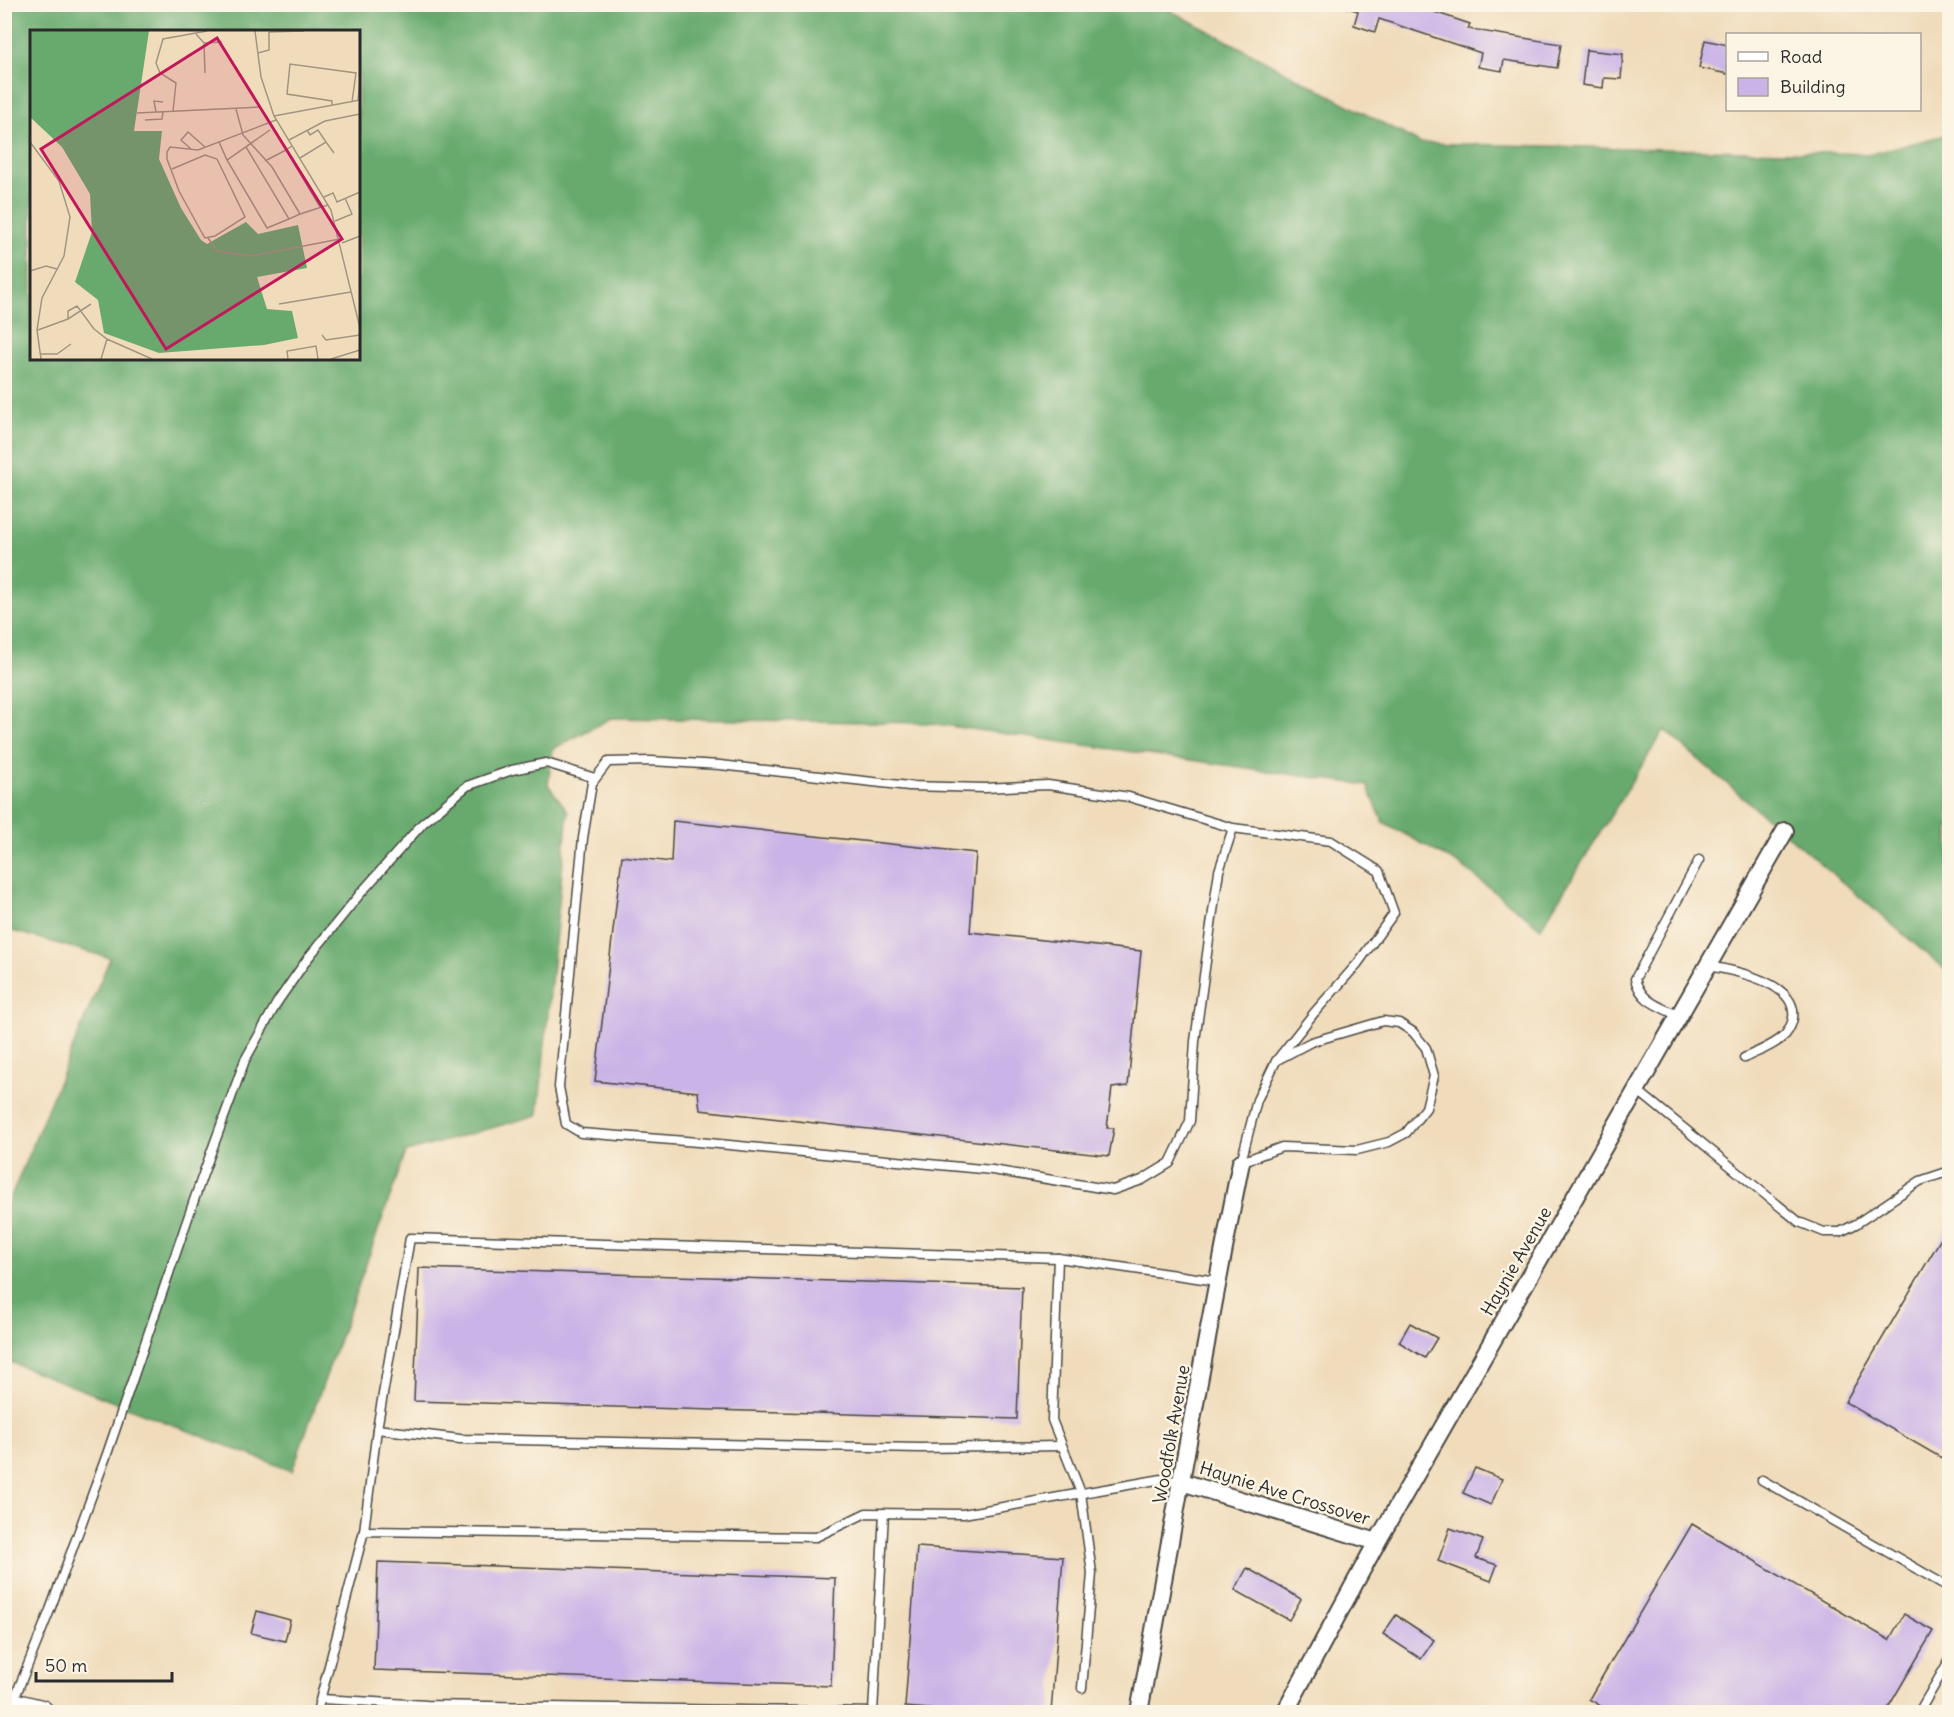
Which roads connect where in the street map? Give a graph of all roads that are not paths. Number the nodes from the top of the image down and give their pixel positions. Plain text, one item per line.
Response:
1 (595, 778) junction
2 (1233, 828) junction
3 (1785, 831) dead end
4 (1700, 860) dead end
5 (1708, 966) junction
6 (1678, 1016) junction
7 (1744, 1058) dead end
8 (1276, 1060) junction
9 (1637, 1090) junction
10 (1242, 1162) junction
11 (1950, 1171) edge
12 (1058, 1258) junction
13 (1217, 1281) junction
14 (377, 1429) junction
15 (1062, 1446) junction
16 (1762, 1480) dead end
17 (1182, 1482) junction
18 (1081, 1493) junction
19 (884, 1513) junction
20 (364, 1531) junction
21 (1377, 1542) junction
22 (1950, 1588) edge
23 (1950, 1659) edge
24 (1082, 1688) dead end
25 (321, 1700) junction
26 (8, 1704) edge
27 (873, 1712) edge
28 (41, 1713) edge
29 (317, 1713) edge
30 (1139, 1713) edge
31 (1285, 1713) edge
32 (1919, 1713) edge

1 - 2 lane
1 - 2 lane
1 - 26 lane
2 - 8 lane
3 - 5 street, Haynie Avenue
4 - 6 lane
5 - 6 street, Haynie Avenue
5 - 7 lane
6 - 9 street, Haynie Avenue
8 - 10 lane
8 - 10 lane
9 - 11 lane
9 - 21 street, Haynie Avenue
10 - 13 street, Woodfolk Avenue
12 - 13 lane
12 - 14 lane
12 - 15 lane
13 - 17 street, Woodfolk Avenue
14 - 15 lane
14 - 20 lane
15 - 18 lane
16 - 22 lane
17 - 18 lane
17 - 21 street, Haynie Ave Crossover
17 - 30 street, Woodfolk Avenue
18 - 19 lane
18 - 24 lane
19 - 20 lane
19 - 27 lane
20 - 25 lane
21 - 31 street, Haynie Avenue
23 - 32 lane
25 - 27 lane
25 - 29 lane
26 - 28 main road

